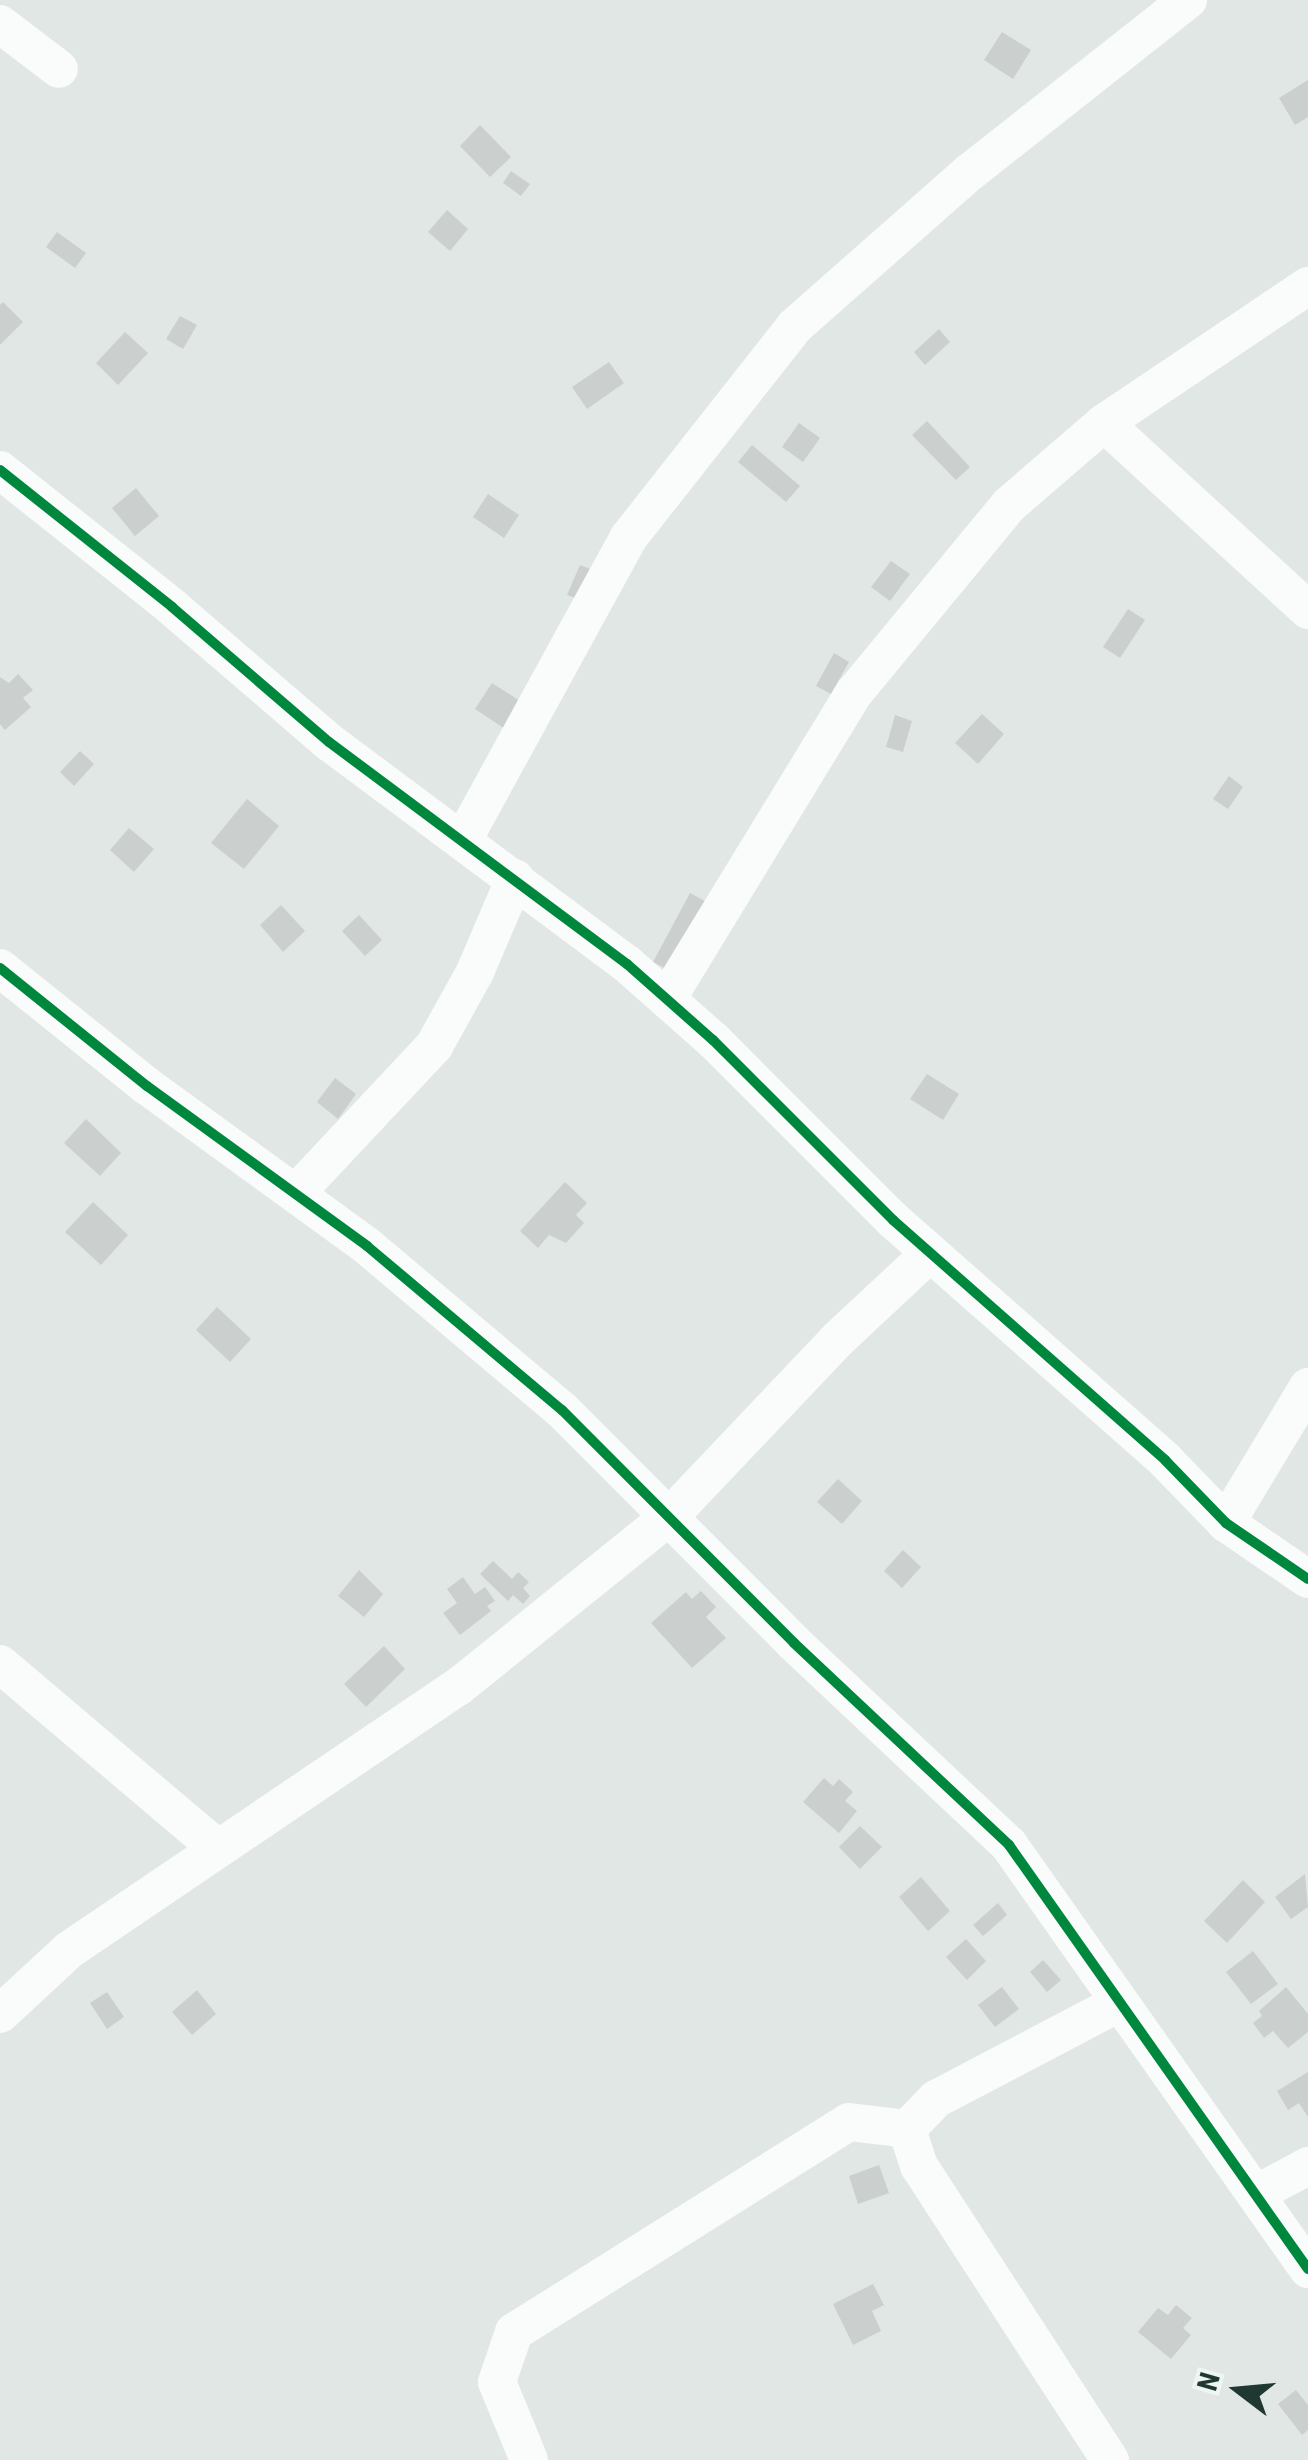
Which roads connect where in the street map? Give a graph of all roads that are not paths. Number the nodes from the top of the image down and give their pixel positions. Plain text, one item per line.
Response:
1 (1188, 0) edge
2 (0, 24) edge
3 (59, 69) dead end
4 (1308, 286) edge
5 (1104, 422) junction
6 (0, 470) edge
7 (1308, 610) edge
8 (463, 840) junction
9 (514, 878) junction
10 (0, 968) edge
11 (668, 999) junction
12 (296, 1194) junction
13 (929, 1254) junction
14 (1308, 1387) edge
15 (671, 1515) junction
16 (1226, 1524) junction
17 (1308, 1579) edge
18 (0, 1664) edge
19 (217, 1848) junction
20 (1119, 2004) junction
21 (0, 2014) edge
22 (907, 2129) junction
23 (1308, 2166) edge
24 (1258, 2193) junction
25 (1308, 2268) edge
26 (528, 2460) edge
27 (1110, 2460) edge

1 - 8 street
2 - 3 street
4 - 5 street
5 - 7 street
5 - 11 street
6 - 8 street
8 - 9 street
9 - 11 street
9 - 12 street
10 - 12 street
11 - 13 street
12 - 15 street
13 - 15 street
13 - 16 street
14 - 16 street
15 - 19 street
15 - 20 street
16 - 17 street
18 - 19 street
19 - 21 street
20 - 22 street
20 - 24 street
22 - 26 street
22 - 27 street
23 - 24 street
24 - 25 street

